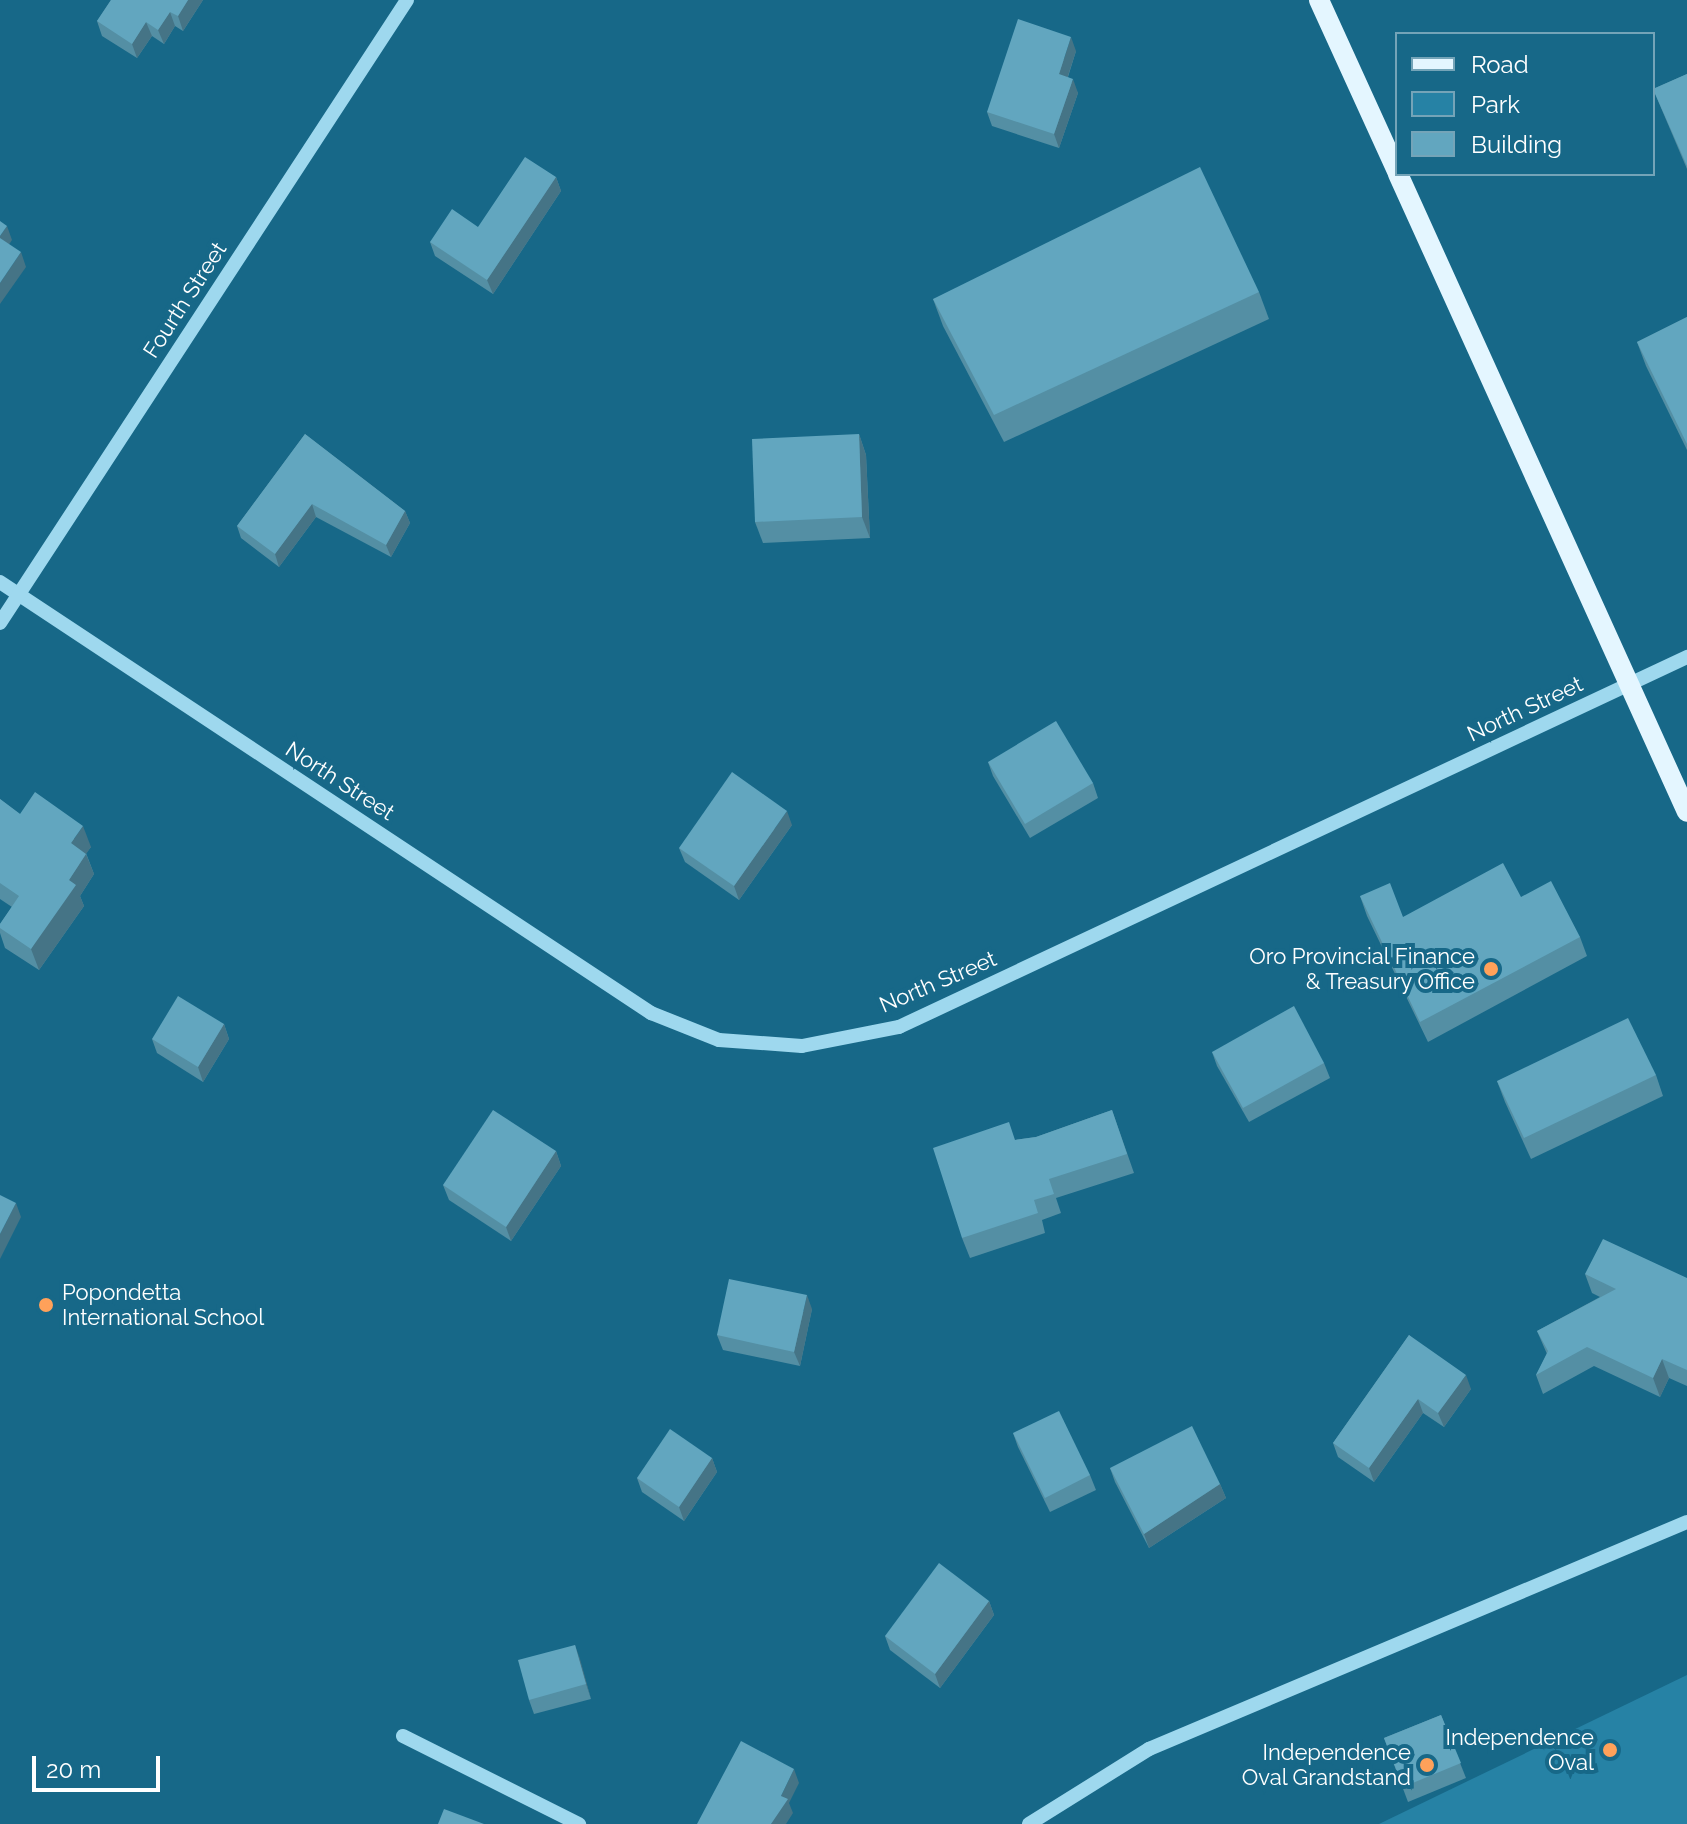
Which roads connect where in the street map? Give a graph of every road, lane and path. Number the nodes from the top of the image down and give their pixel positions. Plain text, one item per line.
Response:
1 (407, 0) edge
2 (1319, 0) edge
3 (1395, 166) edge
4 (1399, 176) edge
5 (0, 582) edge
6 (18, 595) junction
7 (0, 623) edge
8 (1687, 657) edge
9 (1629, 684) junction
10 (1687, 812) edge
11 (1687, 1522) edge
12 (403, 1736) dead end
13 (579, 1824) edge
14 (1029, 1824) edge

1 - 6 street, Fourth Street
2 - 3 main road
4 - 9 main road
5 - 6 street, North Street
6 - 7 street, Fourth Street
6 - 9 street, North Street
8 - 9 street, North Street
9 - 10 main road
11 - 14 street
12 - 13 street

